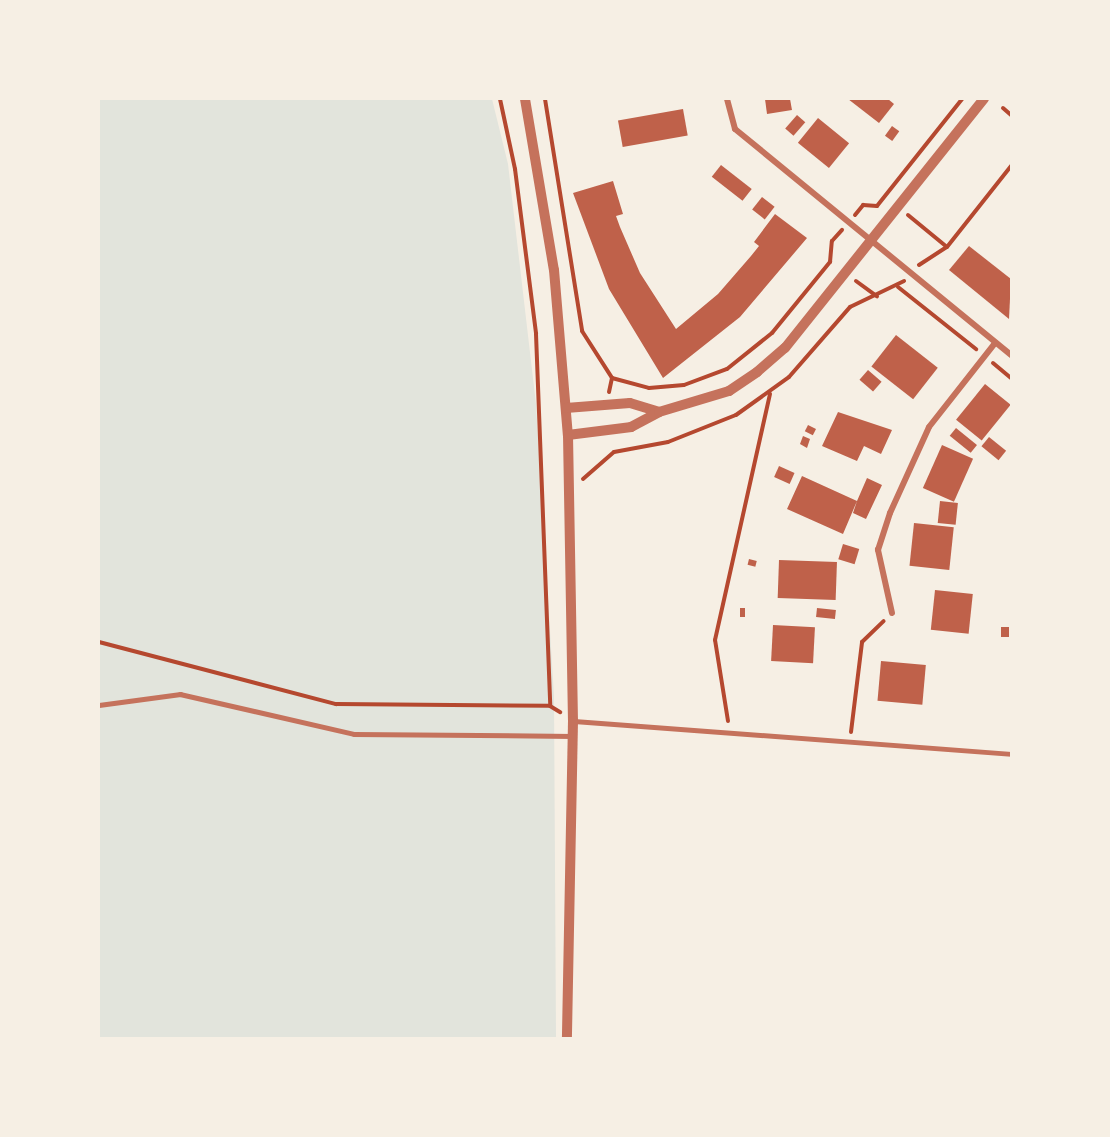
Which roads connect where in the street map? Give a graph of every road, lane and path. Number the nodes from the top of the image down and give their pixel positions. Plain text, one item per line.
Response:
1 (500, 99) edge
2 (525, 99) edge
3 (545, 99) edge
4 (728, 99) edge
5 (962, 99) edge
6 (984, 99) edge
7 (1003, 108) dead end
8 (1011, 115) edge
9 (1011, 166) edge
10 (884, 196) junction
11 (899, 207) junction
12 (849, 222) junction
13 (871, 242) junction
14 (947, 247) junction
15 (911, 275) junction
16 (898, 287) dead end
17 (995, 343) junction
18 (1011, 355) edge
19 (985, 356) junction
20 (1011, 378) edge
21 (770, 393) dead end
22 (566, 408) junction
23 (659, 412) junction
24 (568, 435) junction
25 (892, 613) joint
26 (99, 642) edge
27 (99, 705) edge
28 (573, 721) junction
29 (730, 729) junction
30 (573, 736) junction
31 (850, 742) junction
32 (1011, 753) edge
33 (567, 1038) edge

1 - 26 path
2 - 22 street
3 - 12 path
4 - 12 street
5 - 10 path
6 - 11 street
7 - 8 path
9 - 14 path
10 - 11 path
10 - 12 path
11 - 13 street
11 - 14 path
12 - 13 street
13 - 15 street
13 - 23 street
14 - 15 path
15 - 17 street
16 - 19 path
17 - 18 street
17 - 19 street
19 - 20 path
19 - 25 street
21 - 29 path
22 - 23 street
22 - 24 street
23 - 24 street
24 - 28 street
25 - 31 path
27 - 30 lane
28 - 29 lane
28 - 30 street
29 - 31 lane
30 - 33 street
31 - 32 lane

